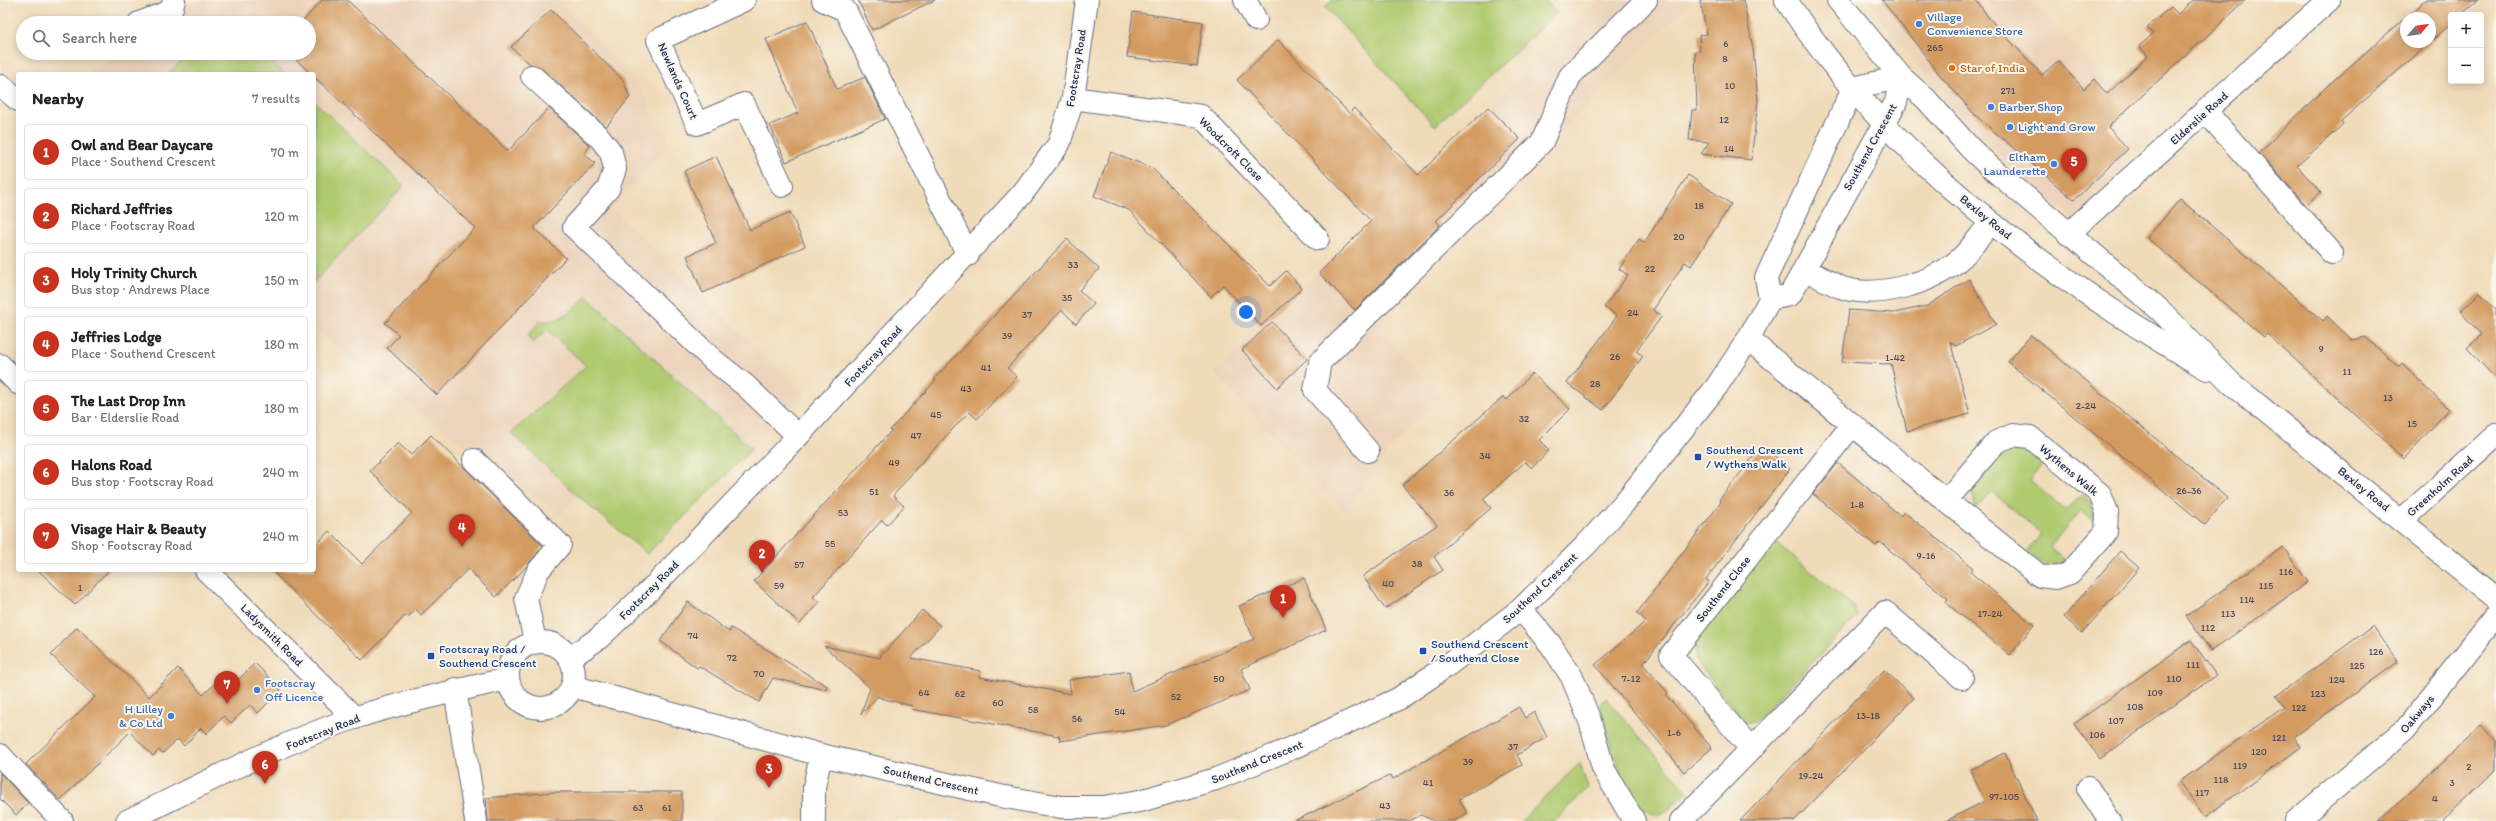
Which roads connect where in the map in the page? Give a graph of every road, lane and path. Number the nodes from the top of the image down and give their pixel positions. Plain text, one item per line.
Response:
1 (174, 0) edge
2 (744, 0) edge
3 (823, 0) edge
4 (1086, 0) edge
5 (1244, 0) edge
6 (1646, 0) edge
7 (1786, 0) edge
8 (1838, 0) edge
9 (2328, 0) edge
10 (158, 16) edge
11 (1256, 20) dead end
12 (532, 76) dead end
13 (1901, 77) junction
14 (0, 88) edge
15 (1853, 88) junction
16 (16, 98) edge
17 (1073, 98) junction
18 (2206, 112) junction
19 (1884, 124) junction
20 (782, 186) dead end
21 (1991, 223) junction
22 (2068, 234) junction
23 (1318, 239) dead end
24 (2332, 253) dead end
25 (968, 255) junction
26 (1804, 269) junction
27 (1770, 299) junction
28 (1748, 339) junction
29 (0, 365) edge
30 (16, 381) edge
31 (2230, 383) junction
32 (1852, 425) junction
33 (2496, 435) edge
34 (798, 436) junction
35 (1368, 451) dead end
36 (474, 460) dead end
37 (1946, 501) junction
38 (2402, 520) junction
39 (208, 572) edge
40 (2496, 598) edge
41 (1521, 609) junction
42 (2496, 616) edge
43 (535, 642) junction
44 (570, 658) junction
45 (1962, 678) dead end
46 (507, 679) junction
47 (572, 686) junction
48 (455, 689) junction
49 (355, 718) junction
50 (1752, 749) junction
51 (0, 755) edge
52 (821, 755) junction
53 (2088, 788) dead end
54 (2305, 818) edge
55 (62, 821) edge
56 (127, 821) edge
57 (476, 821) edge
58 (814, 821) edge
59 (1634, 821) edge
60 (1681, 821) edge
61 (2110, 821) edge

1 - 10 street
2 - 20 street, Newlands Court
3 - 25 street
4 - 17 street, Footscray Road
5 - 11 street
6 - 35 street
7 - 15 street, Bexley Road
8 - 13 street, Bexley Road
9 - 18 street, Elderslie Road
12 - 34 street
13 - 15 street
13 - 19 street, Southend Crescent
13 - 22 street, Bexley Road
14 - 16 street
15 - 19 street, Bexley Road
15 - 27 street
17 - 23 street, Woodcroft Close
17 - 25 street, Footscray Road
18 - 22 street, Elderslie Road
18 - 24 street
19 - 21 street, Bexley Road
19 - 26 street, Southend Crescent
21 - 26 street
21 - 31 street, Bexley Road
22 - 31 street, Bexley Road
25 - 34 street, Footscray Road
26 - 27 street, Southend Crescent
27 - 28 street, Southend Crescent
28 - 32 street, Wythens Walk
28 - 41 street, Southend Crescent
29 - 30 street
31 - 38 street, Bexley Road
32 - 37 street, Wythens Walk
32 - 50 street, Southend Close
33 - 38 street, Greenholm Road
34 - 44 street, Footscray Road
36 - 43 street
37 - 37 street, Wythens Walk
38 - 40 street, Bexley Road
39 - 49 street, Ladysmith Road
41 - 52 street, Southend Crescent
41 - 59 street
42 - 54 street, Oakways
43 - 44 street
43 - 46 street
44 - 47 street
45 - 50 street
46 - 47 street
46 - 48 street, Footscray Road
47 - 52 street, Southend Crescent
48 - 49 street, Footscray Road
48 - 57 street
49 - 56 street, Footscray Road
50 - 60 street
51 - 55 street
52 - 58 street
53 - 61 street

